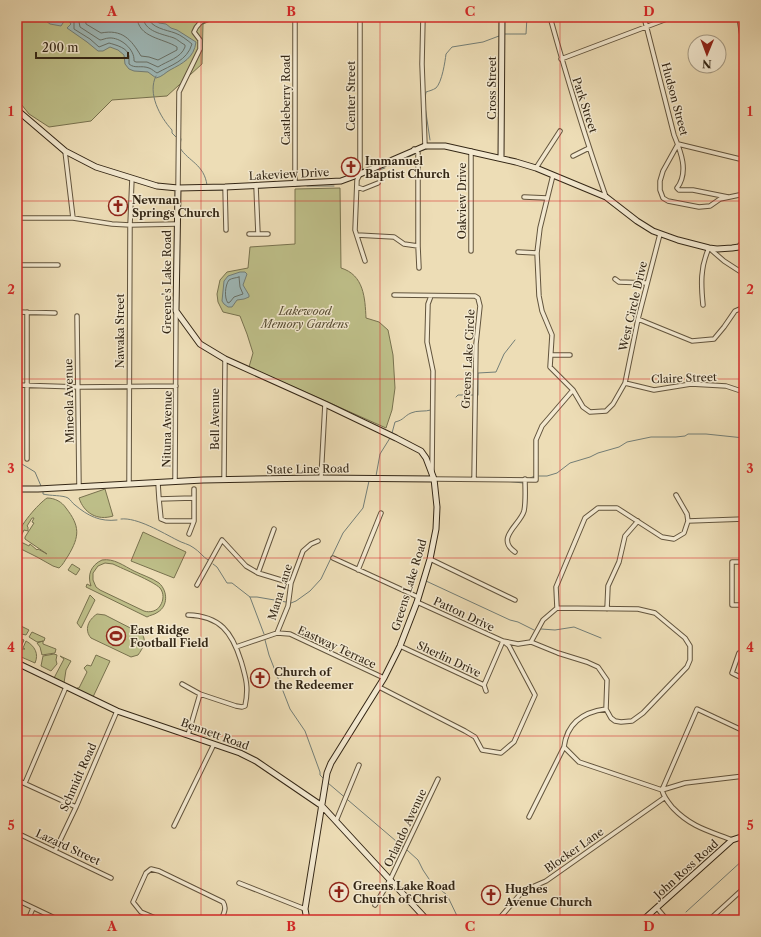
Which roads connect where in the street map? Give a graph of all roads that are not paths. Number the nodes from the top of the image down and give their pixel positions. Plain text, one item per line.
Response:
1 (209, 17) edge
2 (295, 17) edge
3 (360, 17) edge
4 (423, 17) edge
5 (502, 17) edge
6 (550, 17) edge
7 (644, 17) edge
8 (672, 17) edge
9 (739, 17) edge
10 (646, 27) junction
11 (744, 49) edge
12 (561, 59) junction
13 (17, 110) edge
14 (560, 130) dead end
15 (678, 144) junction
16 (425, 146) junction
17 (589, 148) junction
18 (414, 149) junction
19 (65, 151) junction
20 (471, 151) junction
21 (573, 156) dead end
22 (501, 158) junction
23 (744, 160) edge
24 (536, 168) junction
25 (360, 174) junction
26 (553, 175) junction
27 (132, 178) junction
28 (378, 183) dead end
29 (295, 184) junction
30 (256, 186) junction
31 (225, 187) junction
32 (357, 187) junction
33 (178, 188) junction
34 (744, 194) edge
35 (524, 197) dead end
36 (606, 197) junction
37 (728, 197) junction
38 (547, 198) junction
39 (17, 218) edge
40 (73, 218) junction
41 (178, 224) junction
42 (130, 225) junction
43 (226, 230) dead end
44 (249, 234) dead end
45 (258, 234) junction
46 (268, 234) dead end
47 (660, 234) junction
48 (357, 235) junction
49 (744, 242) edge
50 (418, 246) junction
51 (709, 248) junction
52 (471, 251) dead end
53 (518, 252) dead end
54 (537, 253) junction
55 (365, 261) dead end
56 (17, 265) edge
57 (58, 265) dead end
58 (419, 268) dead end
59 (744, 274) edge
60 (615, 279) dead end
61 (647, 283) junction
62 (394, 295) dead end
63 (431, 296) junction
64 (703, 305) dead end
65 (744, 309) edge
66 (176, 311) junction
67 (17, 312) edge
68 (27, 312) junction
69 (55, 313) dead end
70 (77, 316) dead end
71 (638, 319) junction
72 (551, 355) junction
73 (570, 356) dead end
74 (225, 359) junction
75 (176, 376) joint
76 (625, 383) junction
77 (17, 385) edge
78 (27, 385) junction
79 (129, 386) junction
80 (176, 386) junction
81 (78, 387) junction
82 (573, 390) junction
83 (744, 392) edge
84 (325, 404) junction
85 (27, 459) dead end
86 (433, 476) junction
87 (321, 478) junction
88 (474, 479) junction
89 (224, 480) junction
90 (525, 481) junction
91 (175, 482) junction
92 (158, 483) junction
93 (129, 484) junction
94 (79, 487) junction
95 (17, 489) edge
96 (194, 489) dead end
97 (676, 495) dead end
98 (193, 498) junction
99 (159, 499) junction
100 (381, 513) dead end
101 (744, 519) edge
102 (194, 520) junction
103 (638, 520) junction
104 (688, 521) junction
105 (274, 529) dead end
106 (189, 534) dead end
107 (318, 541) dead end
108 (515, 552) dead end
109 (333, 558) dead end
110 (430, 559) junction
111 (744, 562) edge
112 (358, 570) junction
113 (258, 573) junction
114 (290, 583) junction
115 (197, 585) dead end
116 (418, 600) junction
117 (515, 600) dead end
118 (744, 605) edge
119 (557, 608) junction
120 (607, 609) junction
121 (188, 615) dead end
122 (277, 633) junction
123 (503, 642) junction
124 (531, 642) junction
125 (400, 646) junction
126 (236, 647) junction
127 (739, 653) dead end
128 (17, 663) edge
129 (384, 678) junction
130 (744, 679) edge
131 (182, 684) dead end
132 (484, 685) junction
133 (66, 687) junction
134 (379, 687) junction
135 (486, 691) dead end
136 (200, 694) junction
137 (606, 709) junction
138 (117, 711) junction
139 (744, 731) edge
140 (188, 735) junction
141 (214, 744) junction
142 (564, 747) junction
143 (359, 765) dead end
144 (744, 776) edge
145 (438, 778) dead end
146 (17, 780) edge
147 (25, 784) junction
148 (662, 790) junction
149 (664, 798) junction
150 (322, 806) junction
151 (76, 807) junction
152 (529, 817) dead end
153 (336, 822) junction
154 (174, 826) dead end
155 (17, 833) edge
156 (744, 836) edge
157 (732, 840) junction
158 (55, 851) junction
159 (111, 878) dead end
160 (390, 880) junction
161 (238, 883) dead end
162 (744, 889) edge
163 (17, 900) edge
164 (375, 905) dead end
165 (33, 908) junction
166 (656, 908) junction
167 (306, 909) junction
168 (28, 920) edge
169 (59, 920) edge
170 (160, 920) edge
171 (221, 920) edge
172 (308, 920) edge
173 (427, 920) edge
174 (498, 920) edge
175 (643, 920) edge
176 (667, 920) edge
177 (708, 920) edge

1 - 33 street
2 - 29 street, Castleberry Road
3 - 25 street, Center Street
4 - 16 street
5 - 22 street, Cross Street
6 - 12 street, Park Street
7 - 10 street, Hudson Street
8 - 10 street
9 - 11 street
10 - 12 street
10 - 15 street, Hudson Street
12 - 17 street, Park Street
13 - 19 street, Lakeview Drive
14 - 24 street
15 - 23 street, Hudson Street
15 - 37 street
15 - 37 street
16 - 18 street, Lakeview Drive
16 - 20 street, Lakeview Drive
17 - 21 street
17 - 36 street, Park Street
18 - 25 street, Lakeview Drive
18 - 50 street
19 - 27 street, Lakeview Drive
19 - 40 street
20 - 22 street, Lakeview Drive
20 - 52 street, Oakview Drive
22 - 24 street, Lakeview Drive
24 - 26 street, Lakeview Drive
25 - 29 street, Lakeview Drive
25 - 32 street, Center Street
26 - 36 street, Lakeview Drive
26 - 38 street, West Circle Drive
27 - 33 street, Lakeview Drive
27 - 42 street, Nawaka Street
28 - 32 street
29 - 30 street, Lakeview Drive
30 - 31 street, Lakeview Drive
30 - 45 street
31 - 33 street, Lakeview Drive
31 - 43 street
32 - 48 street, Center Street
33 - 41 street, Greene's Lake Road
34 - 37 street
35 - 38 street
36 - 47 street, Lakeview Drive
38 - 54 street, West Circle Drive
39 - 40 street
40 - 42 street
41 - 42 street
41 - 66 street, Greene's Lake Road
42 - 79 street, Nawaka Street
44 - 45 street
45 - 46 street
47 - 51 street, Lakeview Drive
47 - 61 street, West Circle Drive
48 - 50 street
48 - 55 street, Center Street
49 - 51 street, Lakeview Drive
50 - 58 street
51 - 59 street
51 - 64 street
53 - 54 street
54 - 72 street, West Circle Drive
56 - 57 street
60 - 61 street
61 - 71 street, West Circle Drive
62 - 63 street
63 - 86 street
63 - 88 street, Greens Lake Circle
65 - 71 street
66 - 74 street, Greens Lake Road
66 - 75 street, Greene's Lake Road
67 - 68 street
68 - 69 street
68 - 78 street
70 - 81 street, Mineola Avenue
71 - 76 street, West Circle Drive
72 - 73 street
72 - 82 street, West Circle Drive
74 - 84 street, Greens Lake Road
74 - 89 street, Bell Avenue
75 - 80 street, Nituna Avenue
76 - 82 street, West Circle Drive
76 - 83 street, Claire Street
77 - 78 street
78 - 81 street
78 - 85 street
79 - 80 street
79 - 81 street
79 - 93 street, Nawaka Street
80 - 91 street, Nituna Avenue
81 - 94 street, Mineola Avenue
82 - 90 street, State Line Road
84 - 86 street, Greens Lake Road
84 - 87 street
86 - 87 street, State Line Road
86 - 88 street, State Line Road
86 - 110 street, Greens Lake Road
87 - 89 street, State Line Road
88 - 90 street, State Line Road
89 - 91 street, State Line Road
90 - 108 street
91 - 92 street, State Line Road
92 - 93 street, State Line Road
92 - 99 street
93 - 94 street, State Line Road
94 - 95 street, State Line Road
96 - 98 street
97 - 104 street
98 - 99 street
98 - 102 street
99 - 102 street
100 - 112 street
101 - 104 street
102 - 106 street
103 - 104 street
103 - 119 street
103 - 120 street
105 - 113 street
107 - 114 street, Mana Lane
109 - 112 street, Patton Drive
110 - 116 street, Greens Lake Road
110 - 117 street
111 - 118 street
112 - 116 street, Patton Drive
113 - 114 street
113 - 115 street
114 - 122 street, Mana Lane
116 - 123 street, Patton Drive
116 - 125 street, Greens Lake Road
119 - 120 street
119 - 124 street
120 - 137 street
121 - 126 street
122 - 126 street
122 - 129 street, Eastway Terrace
123 - 124 street
123 - 132 street
123 - 134 street
124 - 137 street
125 - 129 street, Greens Lake Road
125 - 132 street, Sherlin Drive
126 - 136 street
127 - 130 street
128 - 133 street, Bennett Road
129 - 134 street, Greens Lake Road
131 - 136 street
132 - 135 street, Sherlin Drive
133 - 138 street, Bennett Road
133 - 147 street
134 - 150 street, Greens Lake Road
136 - 140 street
137 - 142 street
138 - 140 street, Bennett Road
138 - 151 street, Schmidt Road
139 - 148 street
140 - 141 street, Bennett Road
141 - 150 street, Bennett Road
141 - 154 street
142 - 148 street
142 - 152 street
143 - 153 street
144 - 148 street
145 - 160 street, Orlando Avenue
146 - 147 street
147 - 151 street
148 - 149 street
149 - 157 street
149 - 174 street, Blocker Lane
150 - 153 street, Bennett Road
150 - 167 street, Greens Lake Road
151 - 158 street, Schmidt Road
153 - 160 street, Bennett Road
155 - 158 street, Lazard Street
156 - 157 street, John Ross Road
157 - 166 street, John Ross Road
158 - 159 street, Lazard Street
160 - 164 street, Orlando Avenue
160 - 173 street, Bennett Road
161 - 167 street
162 - 177 street
163 - 165 street
165 - 168 street
165 - 169 street
166 - 175 street, John Ross Road
166 - 176 street
167 - 172 street, Greens Lake Road
170 - 171 street

